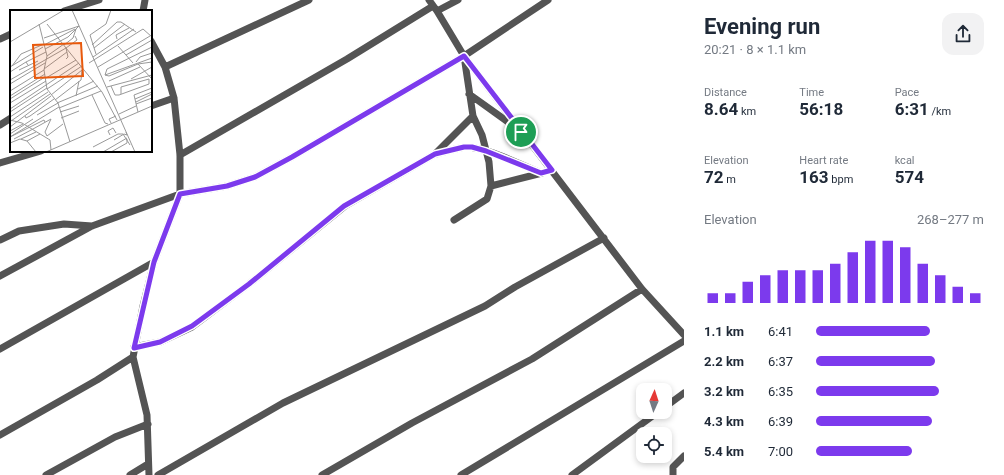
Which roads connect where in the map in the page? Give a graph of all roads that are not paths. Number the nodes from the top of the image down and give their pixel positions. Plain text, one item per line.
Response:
1 (99, 0) edge
2 (152, 0) edge
3 (309, 0) edge
4 (458, 0) edge
5 (548, 0) edge
6 (144, 5) edge
7 (433, 6) edge
8 (67, 10) edge
9 (10, 34) edge
10 (0, 38) edge
11 (152, 43) edge
12 (464, 56) junction
13 (164, 67) junction
14 (469, 94) junction
15 (174, 98) junction
16 (152, 106) edge
17 (473, 116) junction
18 (10, 119) edge
19 (0, 125) edge
20 (521, 132) junction
21 (486, 151) junction
22 (38, 152) edge
23 (435, 154) junction
24 (180, 155) junction
25 (0, 163) edge
26 (552, 170) junction
27 (541, 173) junction
28 (492, 186) junction
29 (180, 194) junction
30 (454, 220) dead end
31 (92, 226) junction
32 (604, 238) junction
33 (0, 240) edge
34 (154, 262) junction
35 (0, 276) edge
36 (642, 289) junction
37 (684, 335) edge
38 (684, 341) edge
39 (134, 348) junction
40 (0, 349) edge
41 (133, 358) junction
42 (684, 393) edge
43 (672, 402) edge
44 (648, 419) edge
45 (148, 424) junction
46 (0, 435) edge
47 (684, 456) edge
48 (148, 464) junction
49 (46, 475) edge
50 (130, 475) edge
51 (148, 475) edge
52 (158, 475) edge
53 (322, 475) edge
54 (461, 475) edge
55 (572, 475) edge
56 (673, 475) edge

1 - 8 street
2 - 6 street
3 - 13 street
4 - 7 street
5 - 12 street
7 - 12 street
7 - 24 street
9 - 10 street
11 - 13 street
12 - 14 street
12 - 20 street
12 - 29 street
13 - 15 street
14 - 17 street
14 - 20 street
15 - 16 street
15 - 24 street
17 - 21 street
17 - 23 street
18 - 19 street
20 - 26 street
21 - 23 street
21 - 27 street
21 - 28 street
22 - 25 street
23 - 39 street
24 - 29 street
26 - 27 street
26 - 32 street
27 - 28 street
28 - 30 street
29 - 31 street
29 - 34 street
31 - 33 street
31 - 35 street
32 - 36 street
32 - 52 street
34 - 39 street
34 - 40 street
36 - 37 street
36 - 53 street
38 - 54 street
39 - 41 street
41 - 45 street
41 - 46 street
42 - 43 street
44 - 55 street
45 - 48 street
45 - 49 street
47 - 56 street
48 - 50 street
48 - 51 street

